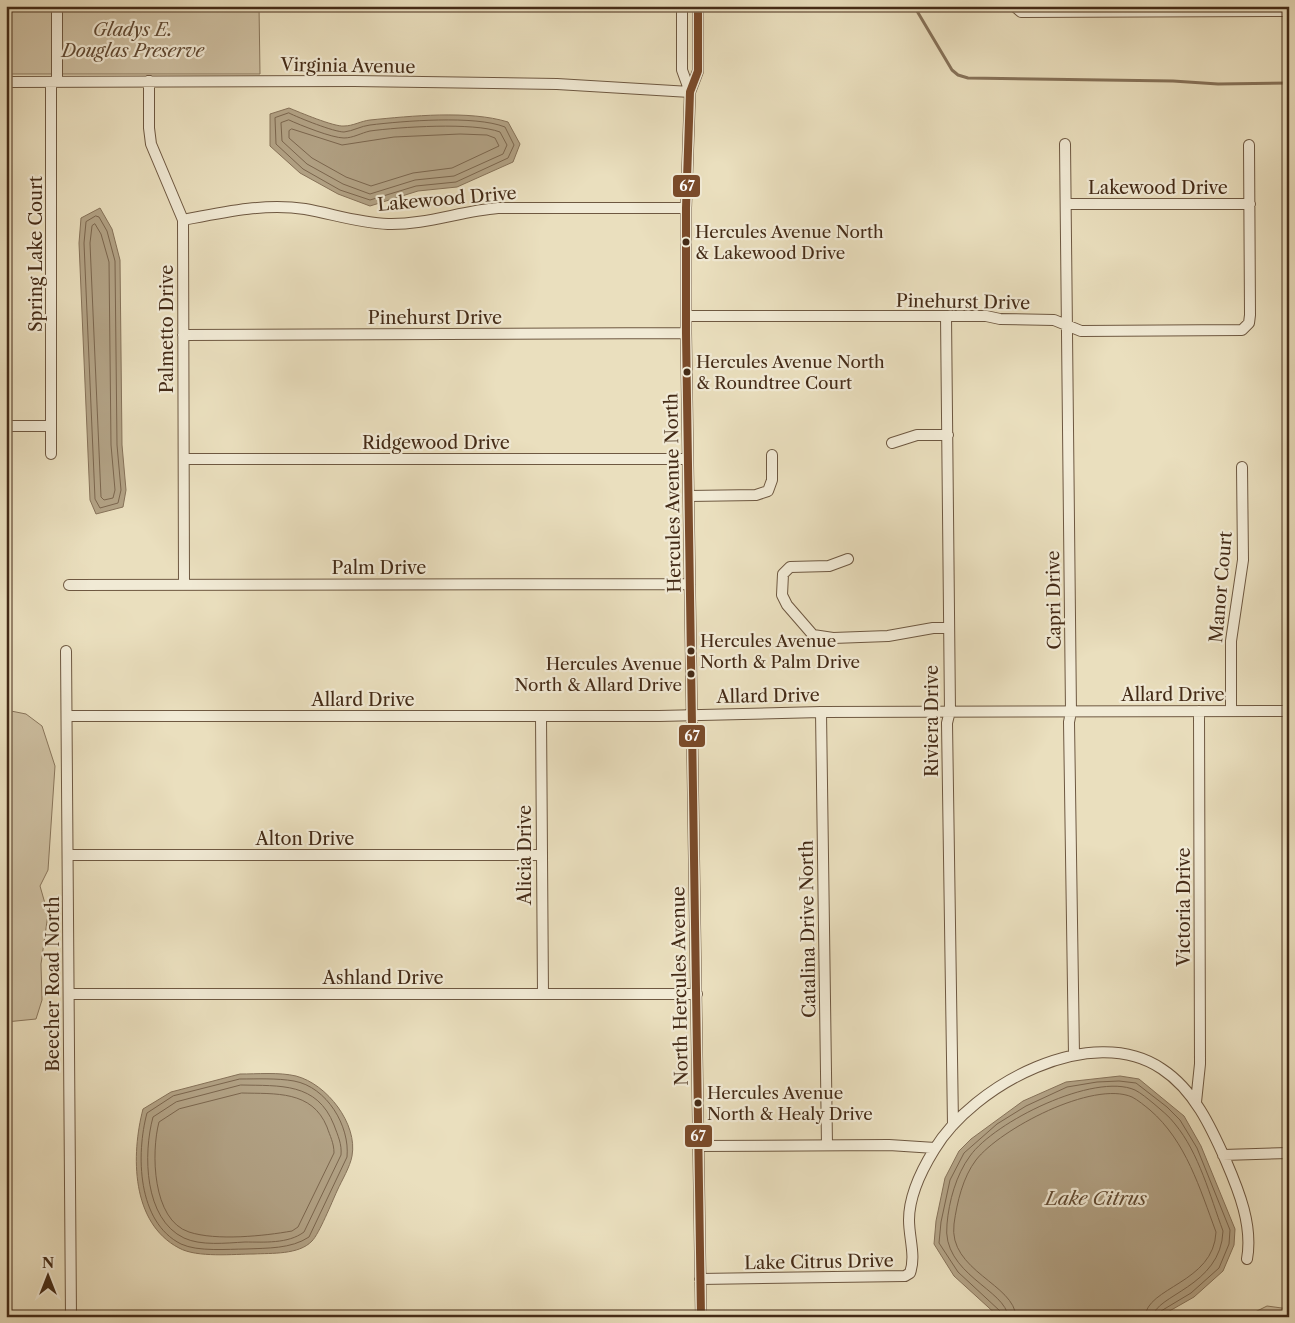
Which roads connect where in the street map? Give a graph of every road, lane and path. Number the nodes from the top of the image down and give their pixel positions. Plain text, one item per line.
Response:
1 (57, 6) edge
2 (682, 6) edge
3 (698, 6) edge
4 (1014, 6) edge
5 (1125, 9) edge
6 (1232, 9) edge
7 (1260, 9) edge
8 (1289, 11) edge
9 (149, 81) junction
10 (6, 82) edge
11 (54, 82) junction
12 (690, 92) junction
13 (1065, 144) dead end
14 (1249, 145) dead end
15 (1066, 204) junction
16 (1250, 204) junction
17 (686, 208) junction
18 (184, 220) junction
19 (686, 316) junction
20 (946, 316) junction
21 (1068, 326) junction
22 (686, 333) junction
23 (183, 334) junction
24 (6, 426) edge
25 (51, 426) junction
26 (948, 435) junction
27 (892, 443) dead end
28 (51, 454) dead end
29 (772, 455) dead end
30 (688, 459) junction
31 (184, 460) junction
32 (1242, 467) dead end
33 (689, 496) junction
34 (848, 559) dead end
35 (68, 584) dead end
36 (184, 584) junction
37 (690, 584) junction
38 (949, 628) junction
39 (66, 651) dead end
40 (950, 711) junction
41 (1231, 711) junction
42 (1289, 711) edge
43 (821, 712) junction
44 (1071, 712) junction
45 (1199, 712) junction
46 (692, 714) junction
47 (67, 716) junction
48 (541, 716) junction
49 (68, 855) junction
50 (542, 855) junction
51 (69, 994) junction
52 (543, 994) junction
53 (697, 994) junction
54 (1074, 1055) junction
55 (1196, 1102) junction
56 (953, 1125) junction
57 (827, 1145) junction
58 (698, 1146) junction
59 (935, 1148) junction
60 (1289, 1153) edge
61 (1223, 1155) junction
62 (1247, 1259) dead end
63 (700, 1279) junction
64 (71, 1317) edge
65 (701, 1317) edge

1 - 11 street, Spring Lake Court
2 - 12 street
3 - 12 street
4 - 5 street
5 - 6 street
6 - 7 street
7 - 8 street
9 - 11 street, Virginia Avenue
9 - 12 street, Virginia Avenue
9 - 18 street, Palmetto Drive
10 - 11 street, Virginia Avenue
11 - 25 street, Spring Lake Court
12 - 17 street, Hercules Avenue North
13 - 15 street, Capri Drive
14 - 16 street
15 - 16 street, Lakewood Drive
15 - 21 street, Capri Drive
16 - 21 street, Pinehurst Drive
17 - 18 street, Lakewood Drive
17 - 19 street, Hercules Avenue North
18 - 23 street, Palmetto Drive
19 - 20 street, Pinehurst Drive
19 - 22 street, Hercules Avenue North
20 - 21 street, Pinehurst Drive
20 - 26 street, Riviera Drive
21 - 44 street, Capri Drive
22 - 23 street, Pinehurst Drive
22 - 30 street, Hercules Avenue North
23 - 31 street, Palmetto Drive
24 - 25 street
25 - 28 street, Spring Lake Court
26 - 27 street
26 - 38 street, Riviera Drive
29 - 33 street
30 - 31 street, Ridgewood Drive
30 - 33 street, Hercules Avenue North
31 - 36 street, Palmetto Drive
32 - 41 street, Manor Court
33 - 37 street, Hercules Avenue North
34 - 38 street
35 - 36 street, Palm Drive
36 - 37 street, Palm Drive
37 - 46 street, Hercules Avenue North
38 - 40 street, Riviera Drive
39 - 47 street, Beecher Road North
40 - 43 street, Allard Drive
40 - 44 street, Allard Drive
40 - 56 street, Riviera Drive
41 - 42 street, Allard Drive
41 - 45 street, Allard Drive
43 - 46 street, Allard Drive
43 - 57 street, Catalina Drive North
44 - 45 street, Allard Drive
44 - 54 street, Capri Drive
45 - 55 street, Victoria Drive
46 - 48 street, Allard Drive
46 - 53 street, North Hercules Avenue
47 - 48 street, Allard Drive
47 - 49 street, Beecher Road North
48 - 50 street, Alicia Drive
49 - 50 street, Alton Drive
49 - 51 street, Beecher Road North
50 - 52 street, Alicia Drive
51 - 52 street, Ashland Drive
51 - 64 street, Beecher Road North
52 - 53 street, Ashland Drive
53 - 58 street, North Hercules Avenue
54 - 55 street, Lake Citrus Drive
54 - 56 street, Lake Citrus Drive
55 - 61 street, Lake Citrus Drive
56 - 59 street, Lake Citrus Drive
57 - 58 street
57 - 59 street
58 - 63 street, North Hercules Avenue
59 - 63 street, Lake Citrus Drive
60 - 61 street
61 - 62 street
63 - 65 street, North Hercules Avenue

